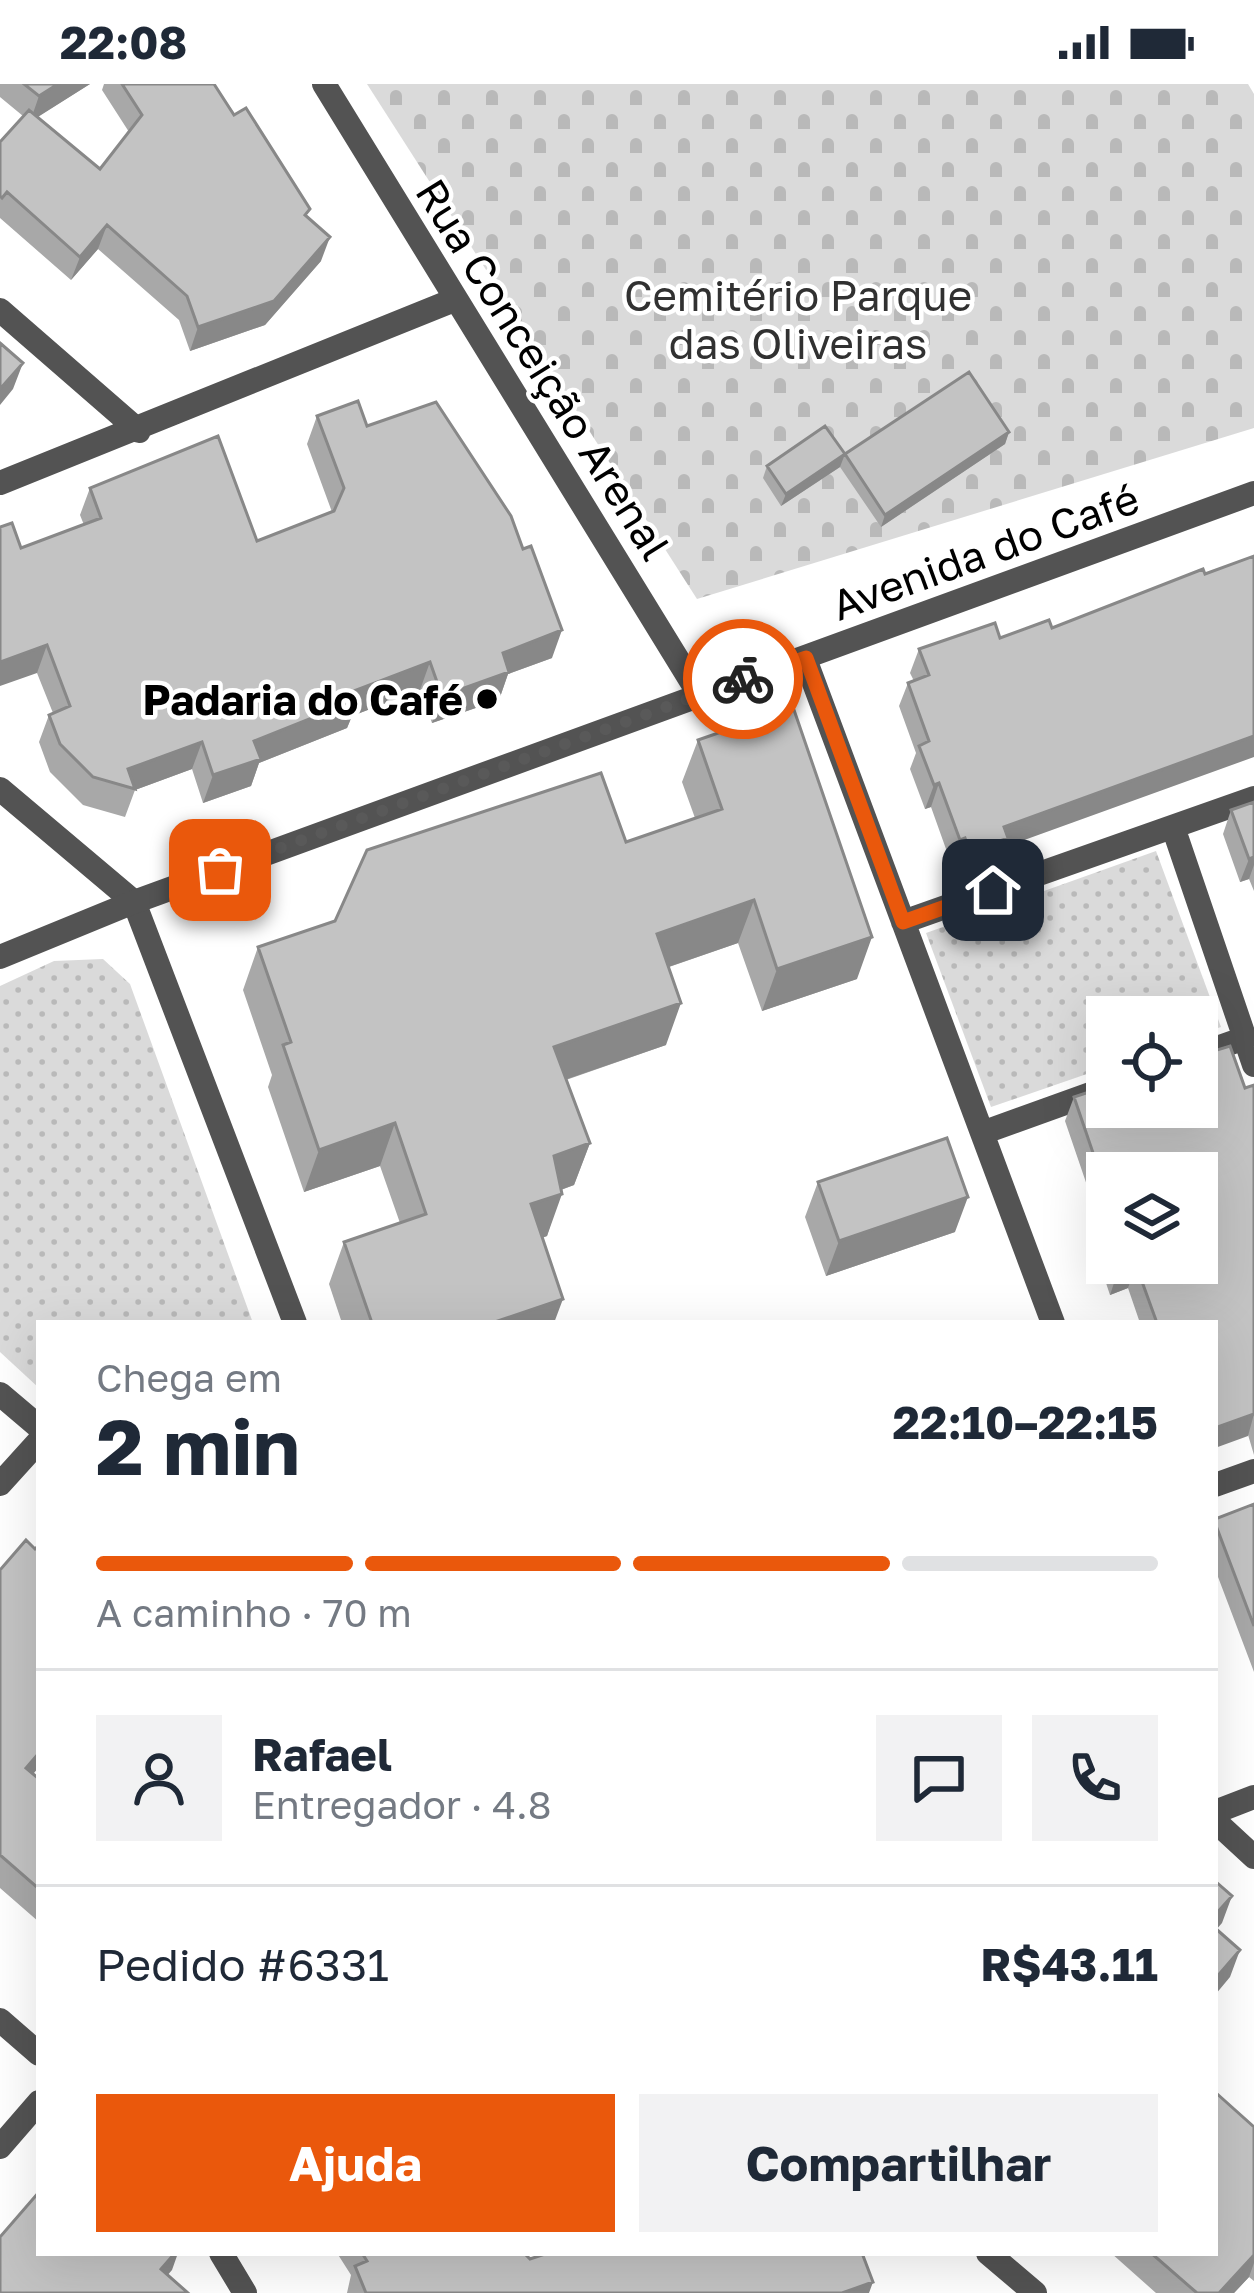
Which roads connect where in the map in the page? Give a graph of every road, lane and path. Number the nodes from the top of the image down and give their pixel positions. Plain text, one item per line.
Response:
1 (324, 84) edge
2 (454, 300) junction
3 (0, 310) edge
4 (139, 430) junction
5 (0, 484) edge
6 (1254, 493) edge
7 (806, 658) junction
8 (698, 694) junction
9 (0, 789) edge
10 (1254, 798) edge
11 (1173, 827) junction
12 (134, 902) junction
13 (903, 922) junction
14 (0, 957) edge
15 (1245, 1038) junction
16 (1218, 1048) edge
17 (1254, 1065) edge
18 (1086, 1096) edge
19 (982, 1133) junction
20 (294, 1320) edge
21 (1052, 1320) edge
22 (0, 1394) edge
23 (36, 1424) edge
24 (36, 1445) edge
25 (1254, 1471) edge
26 (0, 1484) edge
27 (1218, 1484) edge
28 (1254, 1797) edge
29 (1218, 1811) edge
30 (1218, 1825) edge
31 (1254, 1857) edge
32 (0, 2020) edge
33 (36, 2051) edge
34 (36, 2105) edge
35 (0, 2147) edge
36 (223, 2256) edge
37 (991, 2256) edge
38 (1032, 2292) edge
39 (245, 2293) edge

1 - 2 street, Rua Conceição Arenal
2 - 4 street
2 - 8 street, Rua Conceição Arenal
3 - 4 street
4 - 5 street
6 - 7 street, Avenida do Café
7 - 8 street, Avenida do Café
7 - 13 street
8 - 12 street, Avenida do Café
9 - 12 street
10 - 11 street
11 - 13 street
11 - 15 street
12 - 14 street, Avenida do Café
12 - 20 street
13 - 19 street
15 - 16 street
15 - 17 street
18 - 19 street
19 - 21 street
22 - 23 street
24 - 26 street
25 - 27 street
28 - 29 street
30 - 31 street
32 - 33 street
34 - 35 street
36 - 39 street
37 - 38 street

